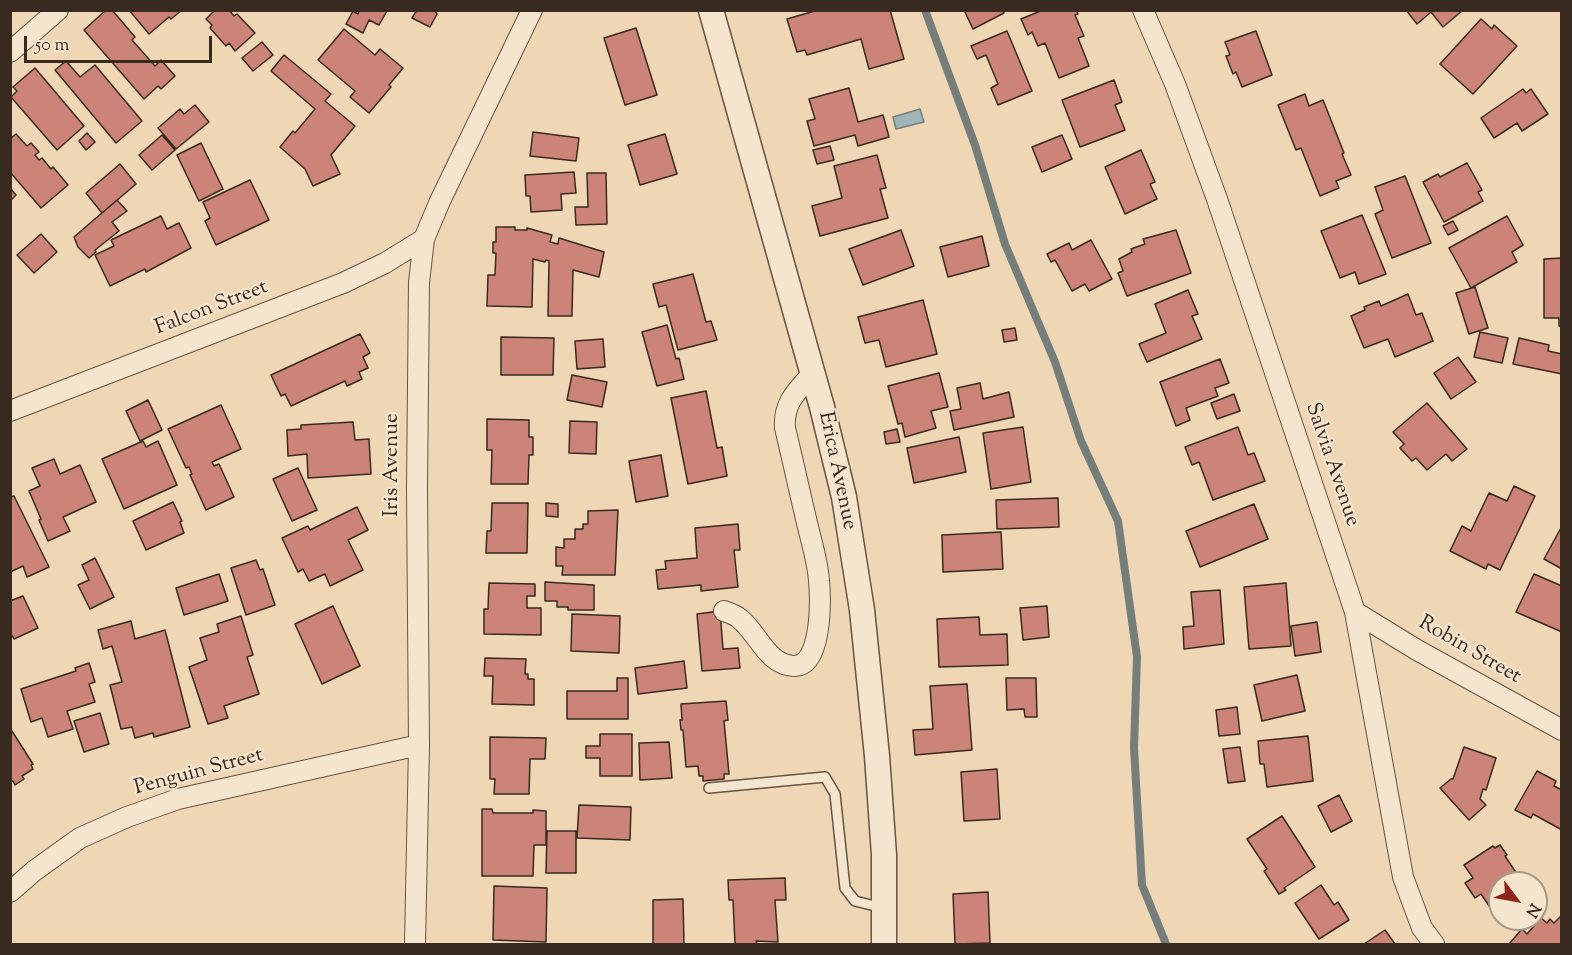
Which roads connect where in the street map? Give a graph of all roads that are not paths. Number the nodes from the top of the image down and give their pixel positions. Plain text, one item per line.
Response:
1 (58, 10) edge
2 (532, 10) edge
3 (711, 10) edge
4 (1143, 10) edge
5 (10, 52) edge
6 (424, 239) junction
7 (813, 373) junction
8 (10, 411) edge
9 (724, 611) dead end
10 (1355, 612) junction
11 (1562, 730) edge
12 (418, 745) junction
13 (709, 788) dead end
14 (10, 892) edge
15 (885, 909) junction
16 (415, 945) edge
17 (884, 945) edge
18 (1434, 945) edge

1 - 5 street
2 - 6 street, Iris Avenue
3 - 7 street, Erica Avenue
4 - 10 street, Salvia Avenue
6 - 8 street, Falcon Street
6 - 12 street, Iris Avenue
7 - 9 street
7 - 15 street, Erica Avenue
10 - 11 street, Robin Street
10 - 18 street, Salvia Avenue
12 - 14 street, Penguin Street
12 - 16 street, Iris Avenue
13 - 15 lane
15 - 17 street, Erica Avenue

